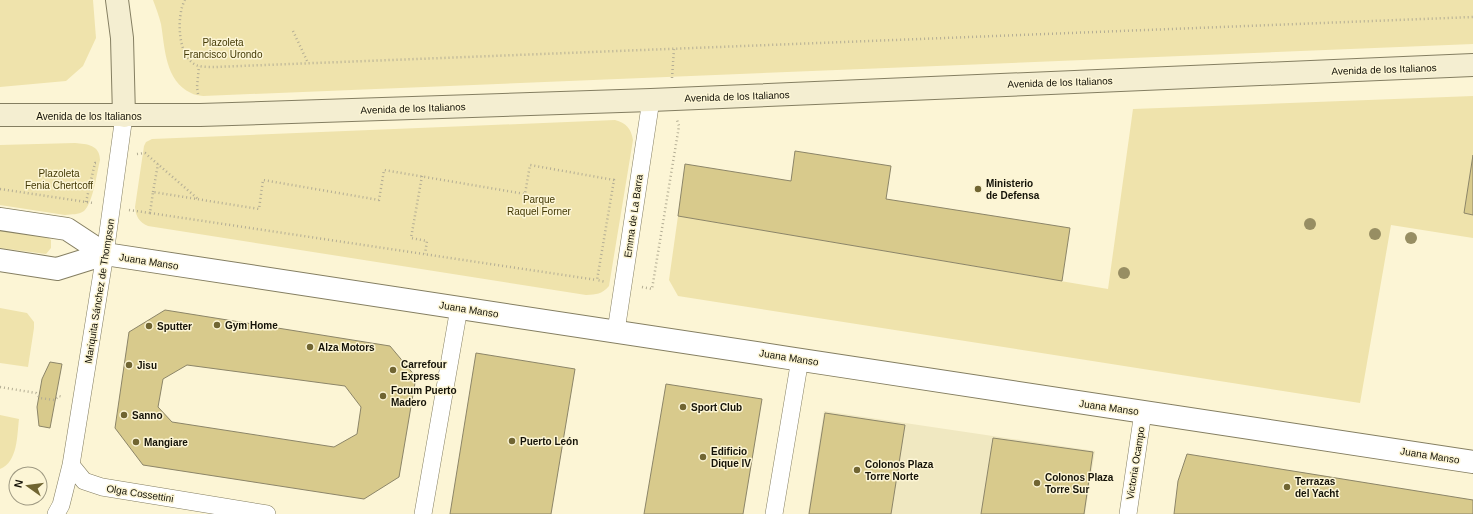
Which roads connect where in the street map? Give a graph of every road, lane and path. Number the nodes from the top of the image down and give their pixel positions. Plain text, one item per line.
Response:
1 (185, 0) edge
2 (117, 1) edge
3 (1473, 17) edge
4 (293, 31) dead end
5 (674, 49) junction
6 (308, 63) junction
7 (1473, 65) edge
8 (199, 66) junction
9 (673, 72) dead end
10 (197, 87) dead end
11 (661, 99) junction
12 (0, 115) edge
13 (124, 116) junction
14 (158, 164) dead end
15 (422, 176) junction
16 (0, 189) edge
17 (153, 192) junction
18 (112, 206) junction
19 (150, 213) junction
20 (0, 219) edge
21 (105, 254) junction
22 (425, 254) junction
23 (0, 260) edge
24 (597, 280) junction
25 (623, 284) junction
26 (459, 308) junction
27 (616, 331) junction
28 (800, 359) junction
29 (0, 387) edge
30 (81, 400) junction
31 (1143, 412) junction
32 (1473, 462) edge
33 (71, 465) junction
34 (56, 514) edge
35 (267, 514) edge
36 (422, 514) edge
37 (774, 514) edge
38 (1128, 514) edge

1 - 8 path
2 - 13 main road
3 - 5 path
4 - 6 path
5 - 6 path
5 - 9 path
6 - 8 path
7 - 11 main road, Avenida de los Italianos
8 - 10 path
11 - 13 main road, Avenida de los Italianos
11 - 25 street, Emma de La Barra
11 - 25 path
12 - 13 main road, Avenida de los Italianos
13 - 18 street, Mariquita Sánchez de Thompson
14 - 17 path
15 - 17 path
15 - 22 path
15 - 24 path
16 - 18 path
17 - 19 path
18 - 19 path
18 - 21 street, Mariquita Sánchez de Thompson
19 - 22 path
20 - 21 street, Juana Manso
21 - 23 street, Juana Manso
21 - 26 street, Juana Manso
21 - 30 street, Mariquita Sánchez de Thompson
22 - 24 path
24 - 25 path
25 - 27 street, Emma de La Barra
26 - 27 street, Juana Manso
26 - 36 street
27 - 28 street, Juana Manso
28 - 31 street, Juana Manso
28 - 37 street
29 - 30 path
30 - 33 street, Mariquita Sánchez de Thompson
31 - 32 street, Juana Manso
31 - 38 street, Victoria Ocampo
33 - 34 street
33 - 35 street, Olga Cossettini

